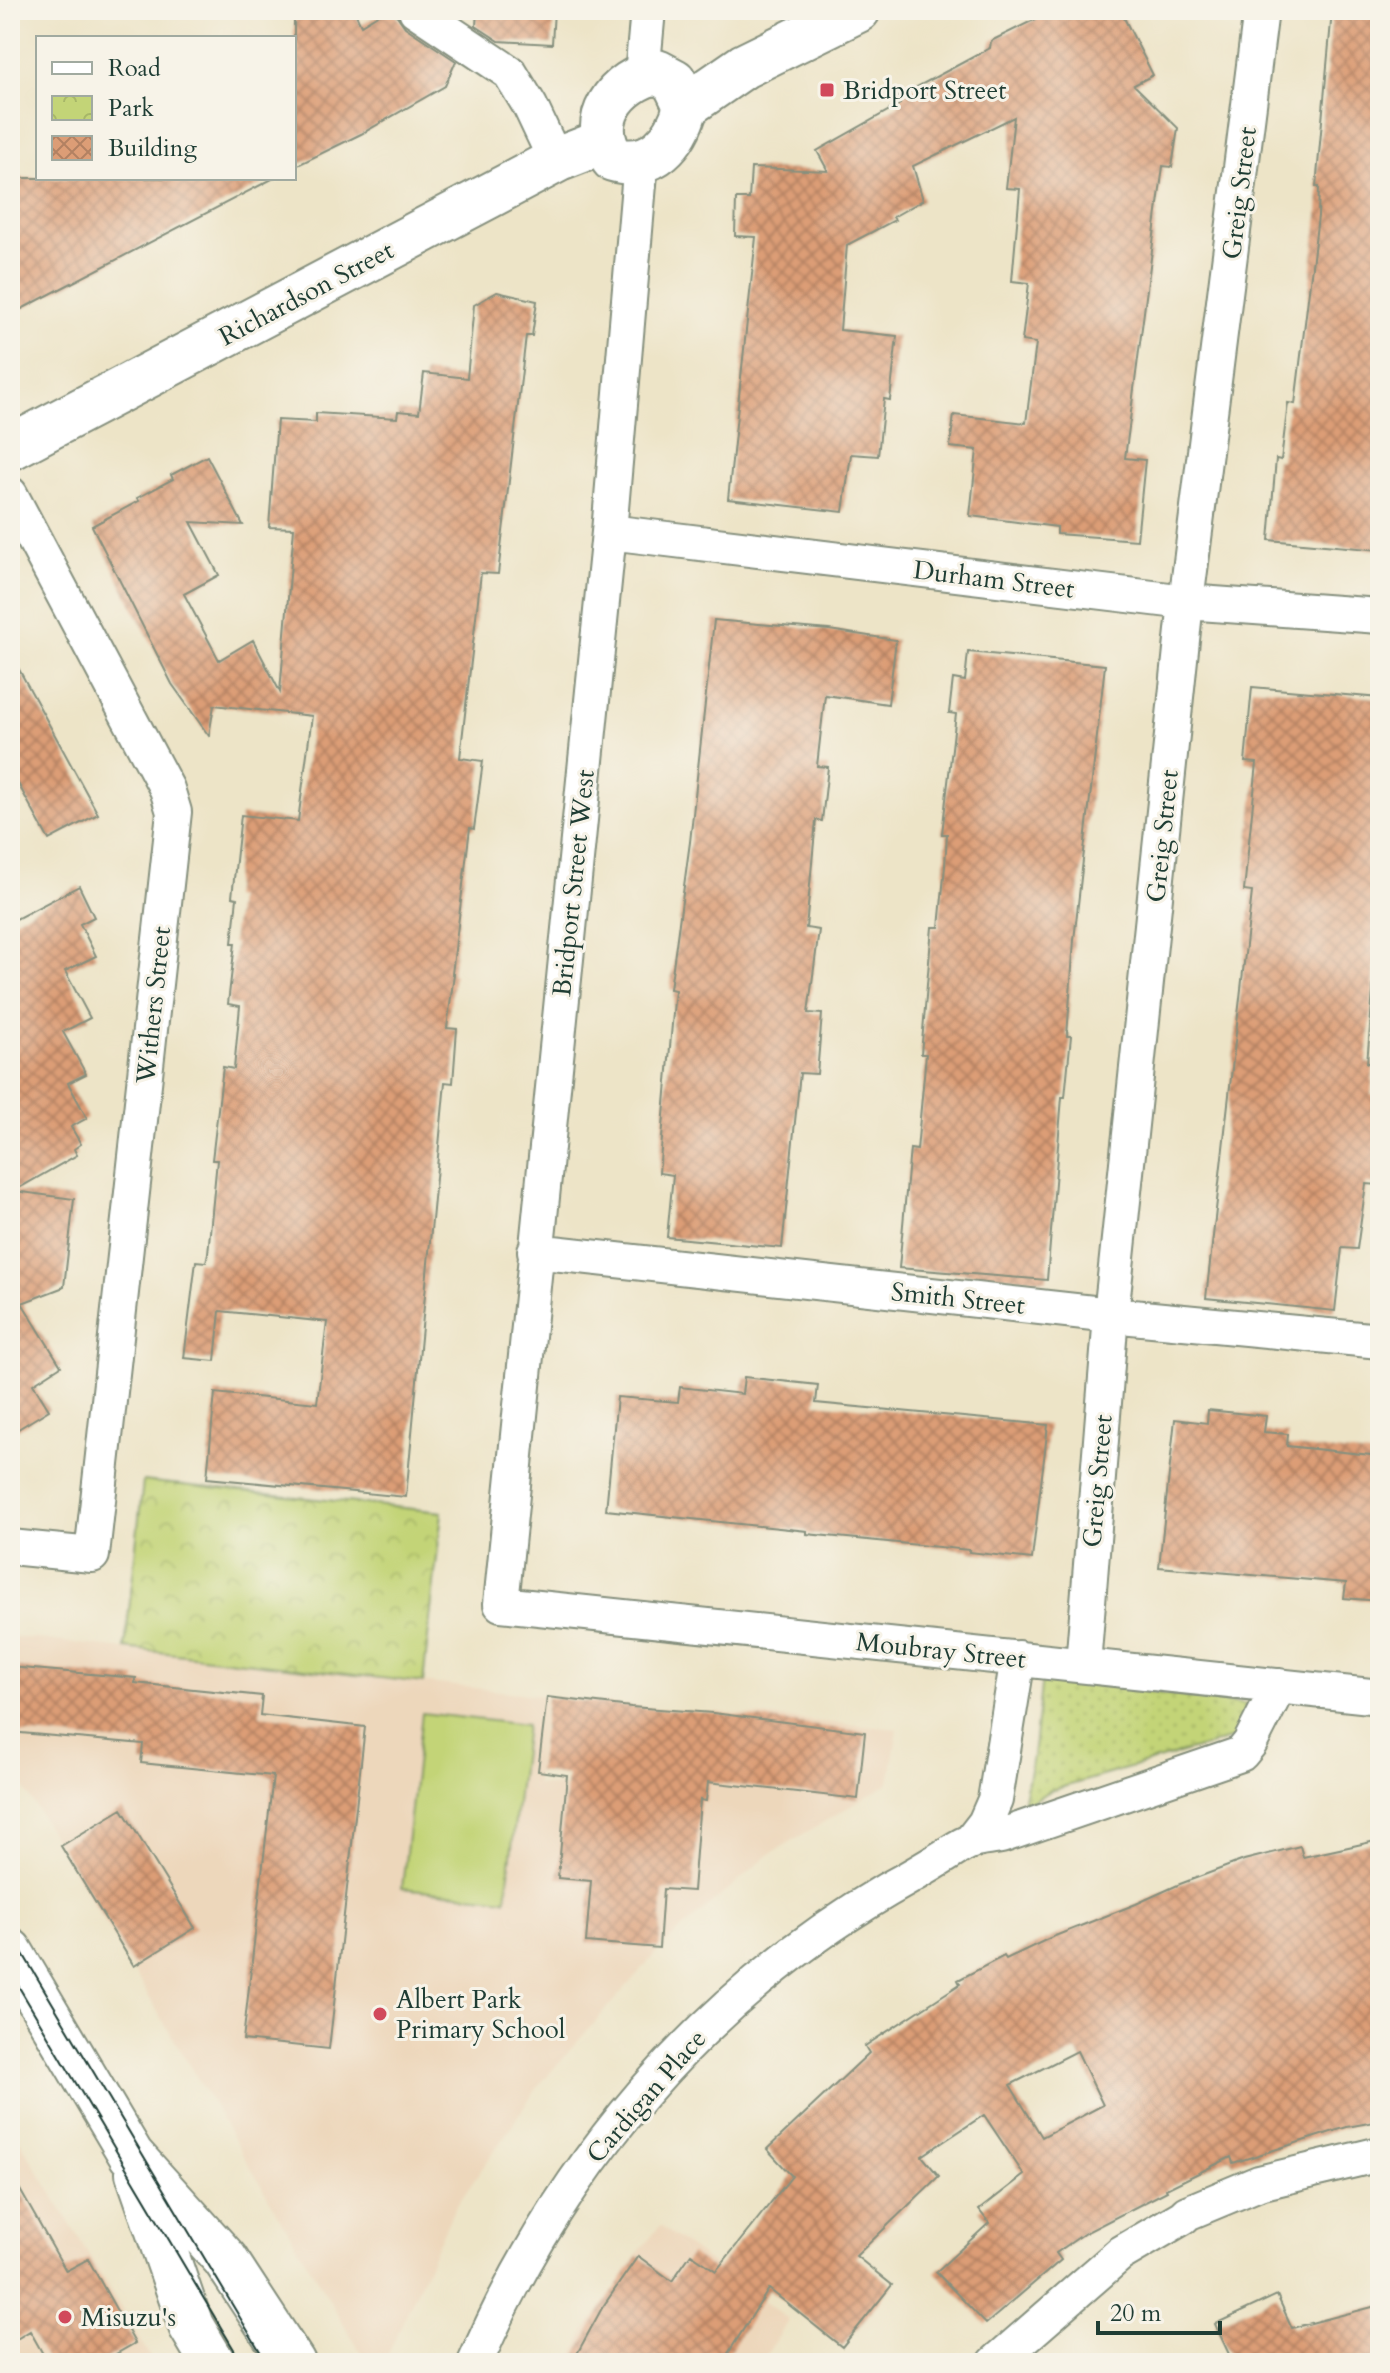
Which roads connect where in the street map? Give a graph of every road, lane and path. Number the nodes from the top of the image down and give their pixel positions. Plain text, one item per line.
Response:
1 (416, 10) edge
2 (648, 10) edge
3 (858, 10) edge
4 (1261, 10) edge
5 (642, 75) junction
6 (686, 106) junction
7 (622, 152) junction
8 (556, 161) junction
9 (10, 448) edge
10 (10, 494) edge
11 (609, 532) junction
12 (1186, 602) junction
13 (1380, 616) edge
14 (535, 1251) junction
15 (1111, 1315) junction
16 (1380, 1341) edge
17 (10, 1547) edge
18 (501, 1604) joint
19 (1018, 1658) junction
20 (1083, 1665) junction
21 (1279, 1686) junction
22 (1380, 1697) edge
23 (971, 1841) junction
24 (10, 1951) edge
25 (1380, 2154) edge
26 (131, 2155) junction
27 (213, 2363) edge
28 (293, 2363) edge
29 (475, 2363) edge
30 (995, 2363) edge

1 - 8 street
2 - 5 street
3 - 6 street
4 - 12 street, Greig Street
5 - 6 street
5 - 7 street
6 - 7 street
7 - 8 street, Richardson Street
7 - 11 street, Bridport Street West
8 - 9 street, Richardson Street
10 - 17 street, Withers Street
11 - 12 street, Durham Street
11 - 14 street, Bridport Street West
12 - 13 street, Durham Street
12 - 15 street, Greig Street
14 - 15 street, Smith Street
14 - 18 street, Bridport Street West
15 - 16 street, Smith Street
15 - 20 street, Greig Street
18 - 19 street, Moubray Street
19 - 20 street, Moubray Street
19 - 23 street, Cardigan Place
20 - 21 street, Moubray Street
21 - 22 street, Moubray Street
21 - 23 street, Cardigan Place
23 - 29 street, Cardigan Place
24 - 26 street
25 - 30 street
26 - 27 street
26 - 28 street

